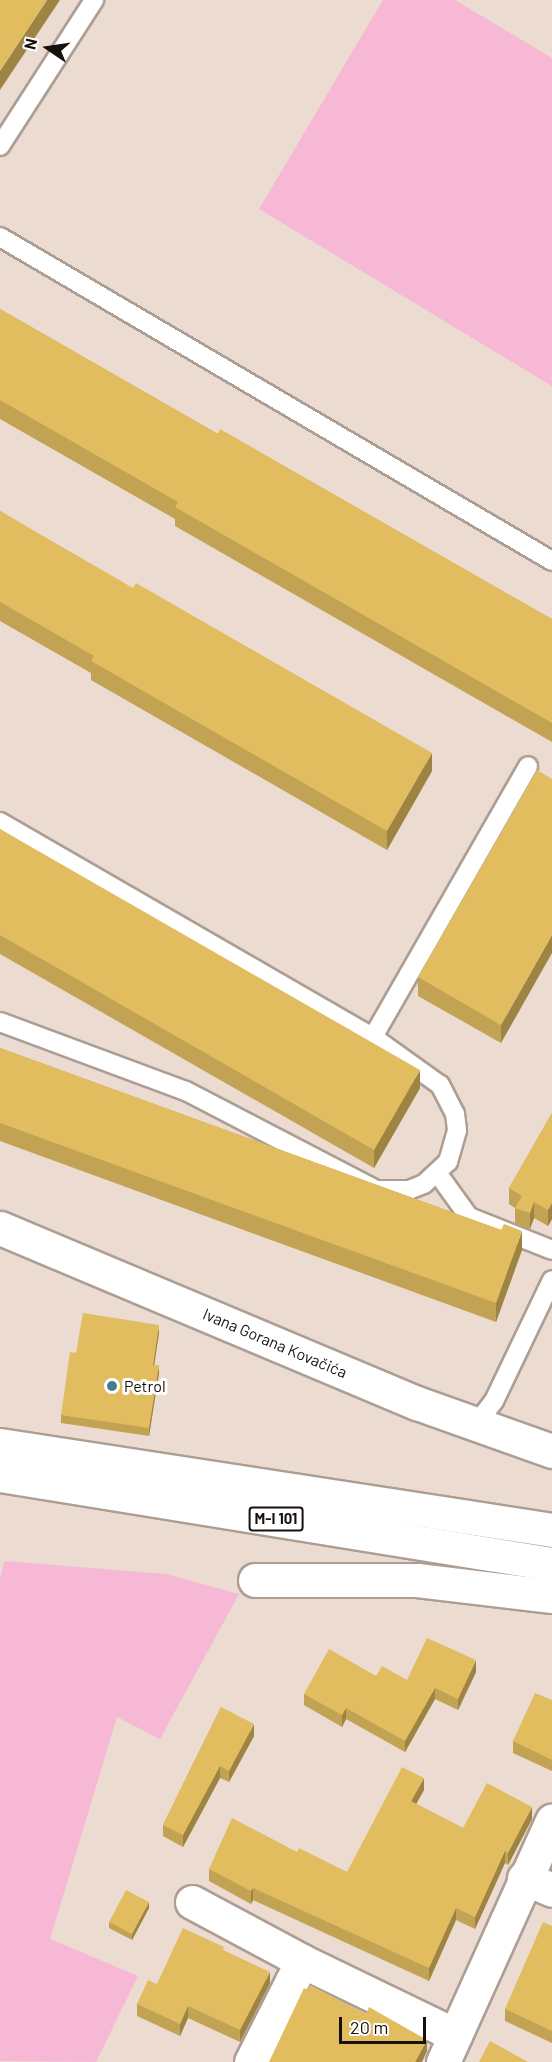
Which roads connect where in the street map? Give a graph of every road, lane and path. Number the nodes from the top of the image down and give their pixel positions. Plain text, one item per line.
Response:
1 (94, 0) edge
2 (0, 146) edge
3 (0, 237) edge
4 (552, 561) edge
5 (528, 766) dead end
6 (0, 822) edge
7 (0, 1022) edge
8 (373, 1037) junction
9 (438, 1174) junction
10 (0, 1228) edge
11 (552, 1250) edge
12 (552, 1280) edge
13 (476, 1425) junction
14 (0, 1445) edge
15 (552, 1451) edge
16 (0, 1475) edge
17 (552, 1530) edge
18 (552, 1564) edge
19 (255, 1580) dead end
20 (552, 1596) edge
21 (552, 1821) edge
22 (538, 1884) edge
23 (192, 1902) dead end
24 (302, 1961) junction
25 (449, 2048) edge
26 (251, 2062) edge

1 - 2 lane
3 - 4 lane
5 - 8 lane
6 - 8 lane
7 - 9 lane
8 - 9 lane
9 - 11 lane
10 - 13 street, Ivana Gorana Kovačića
12 - 13 lane
13 - 15 street, Ivana Gorana Kovačića
14 - 17 street, M-I 101
16 - 18 street, M-I 101
19 - 20 street
21 - 22 street
22 - 25 street
23 - 24 street
24 - 25 street
24 - 26 street

